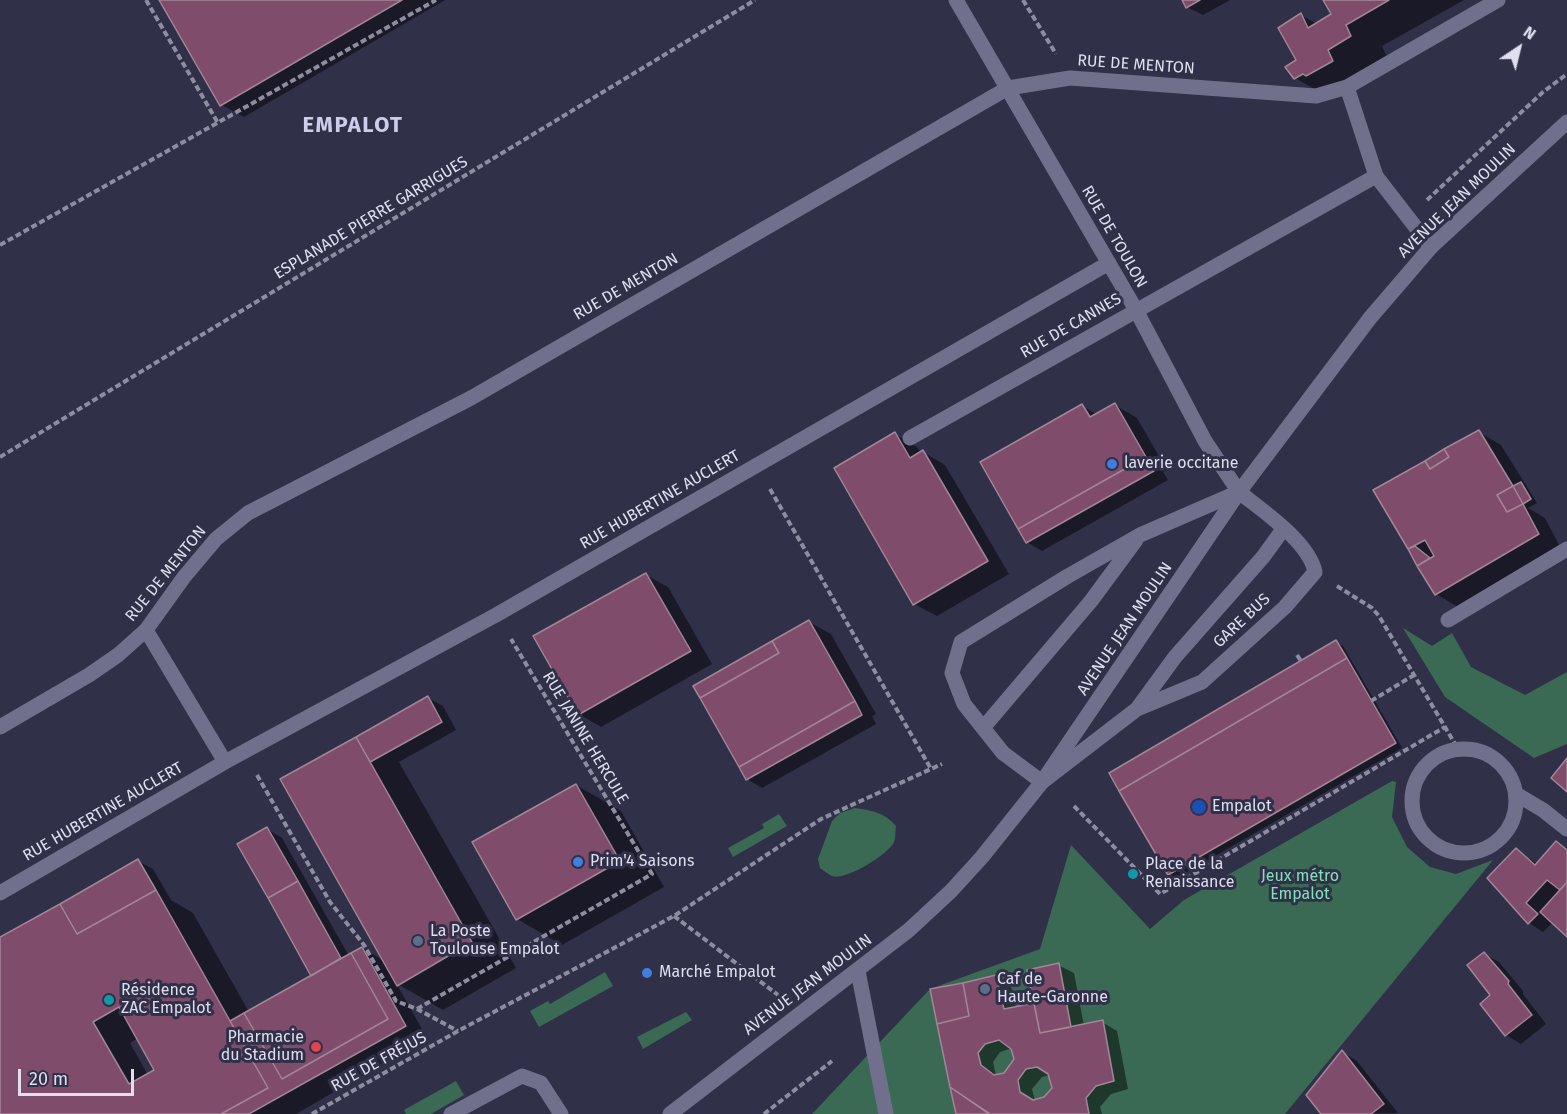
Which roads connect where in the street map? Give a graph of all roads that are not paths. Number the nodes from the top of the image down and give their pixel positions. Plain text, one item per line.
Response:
1 (956, 0) edge
2 (1498, 0) edge
3 (1347, 87) junction
4 (1008, 88) junction
5 (1567, 122) edge
6 (1376, 176) junction
7 (1431, 247) junction
8 (1109, 263) junction
9 (1136, 310) junction
10 (910, 438) dead end
11 (1239, 492) junction
12 (1284, 528) junction
13 (1140, 535) junction
14 (1567, 549) edge
15 (1448, 620) dead end
16 (146, 630) junction
17 (1137, 709) junction
18 (0, 727) edge
19 (983, 728) junction
20 (225, 762) junction
21 (1042, 782) junction
22 (1516, 794) junction
23 (1567, 830) edge
24 (0, 893) edge
25 (858, 971) junction
26 (451, 1114) edge
27 (561, 1114) edge
28 (670, 1114) edge
29 (886, 1114) edge

1 - 4 street, RUE DE TOULON
2 - 3 street, RUE DE MENTON
3 - 4 street, RUE DE MENTON
3 - 6 street
4 - 8 street, RUE DE TOULON
4 - 16 street, RUE DE MENTON
5 - 7 street, AVENUE JEAN MOULIN
6 - 7 street
6 - 9 street, RUE DE CANNES
7 - 11 street, AVENUE JEAN MOULIN
8 - 9 street, RUE DE TOULON
8 - 20 street, RUE HUBERTINE AUCLERT
9 - 10 street, RUE DE CANNES
9 - 11 street, RUE DE TOULON
11 - 12 street
11 - 13 street
11 - 21 street, AVENUE JEAN MOULIN
12 - 17 street, GARE BUS
12 - 17 street, GARE BUS
13 - 19 street
13 - 19 street
14 - 15 street
16 - 18 street, RUE DE MENTON
16 - 20 street
17 - 21 street, GARE BUS
19 - 21 street
20 - 24 street, RUE HUBERTINE AUCLERT
21 - 25 street, AVENUE JEAN MOULIN
22 - 22 street
22 - 23 street
25 - 28 street, AVENUE JEAN MOULIN
25 - 29 street
26 - 27 street

